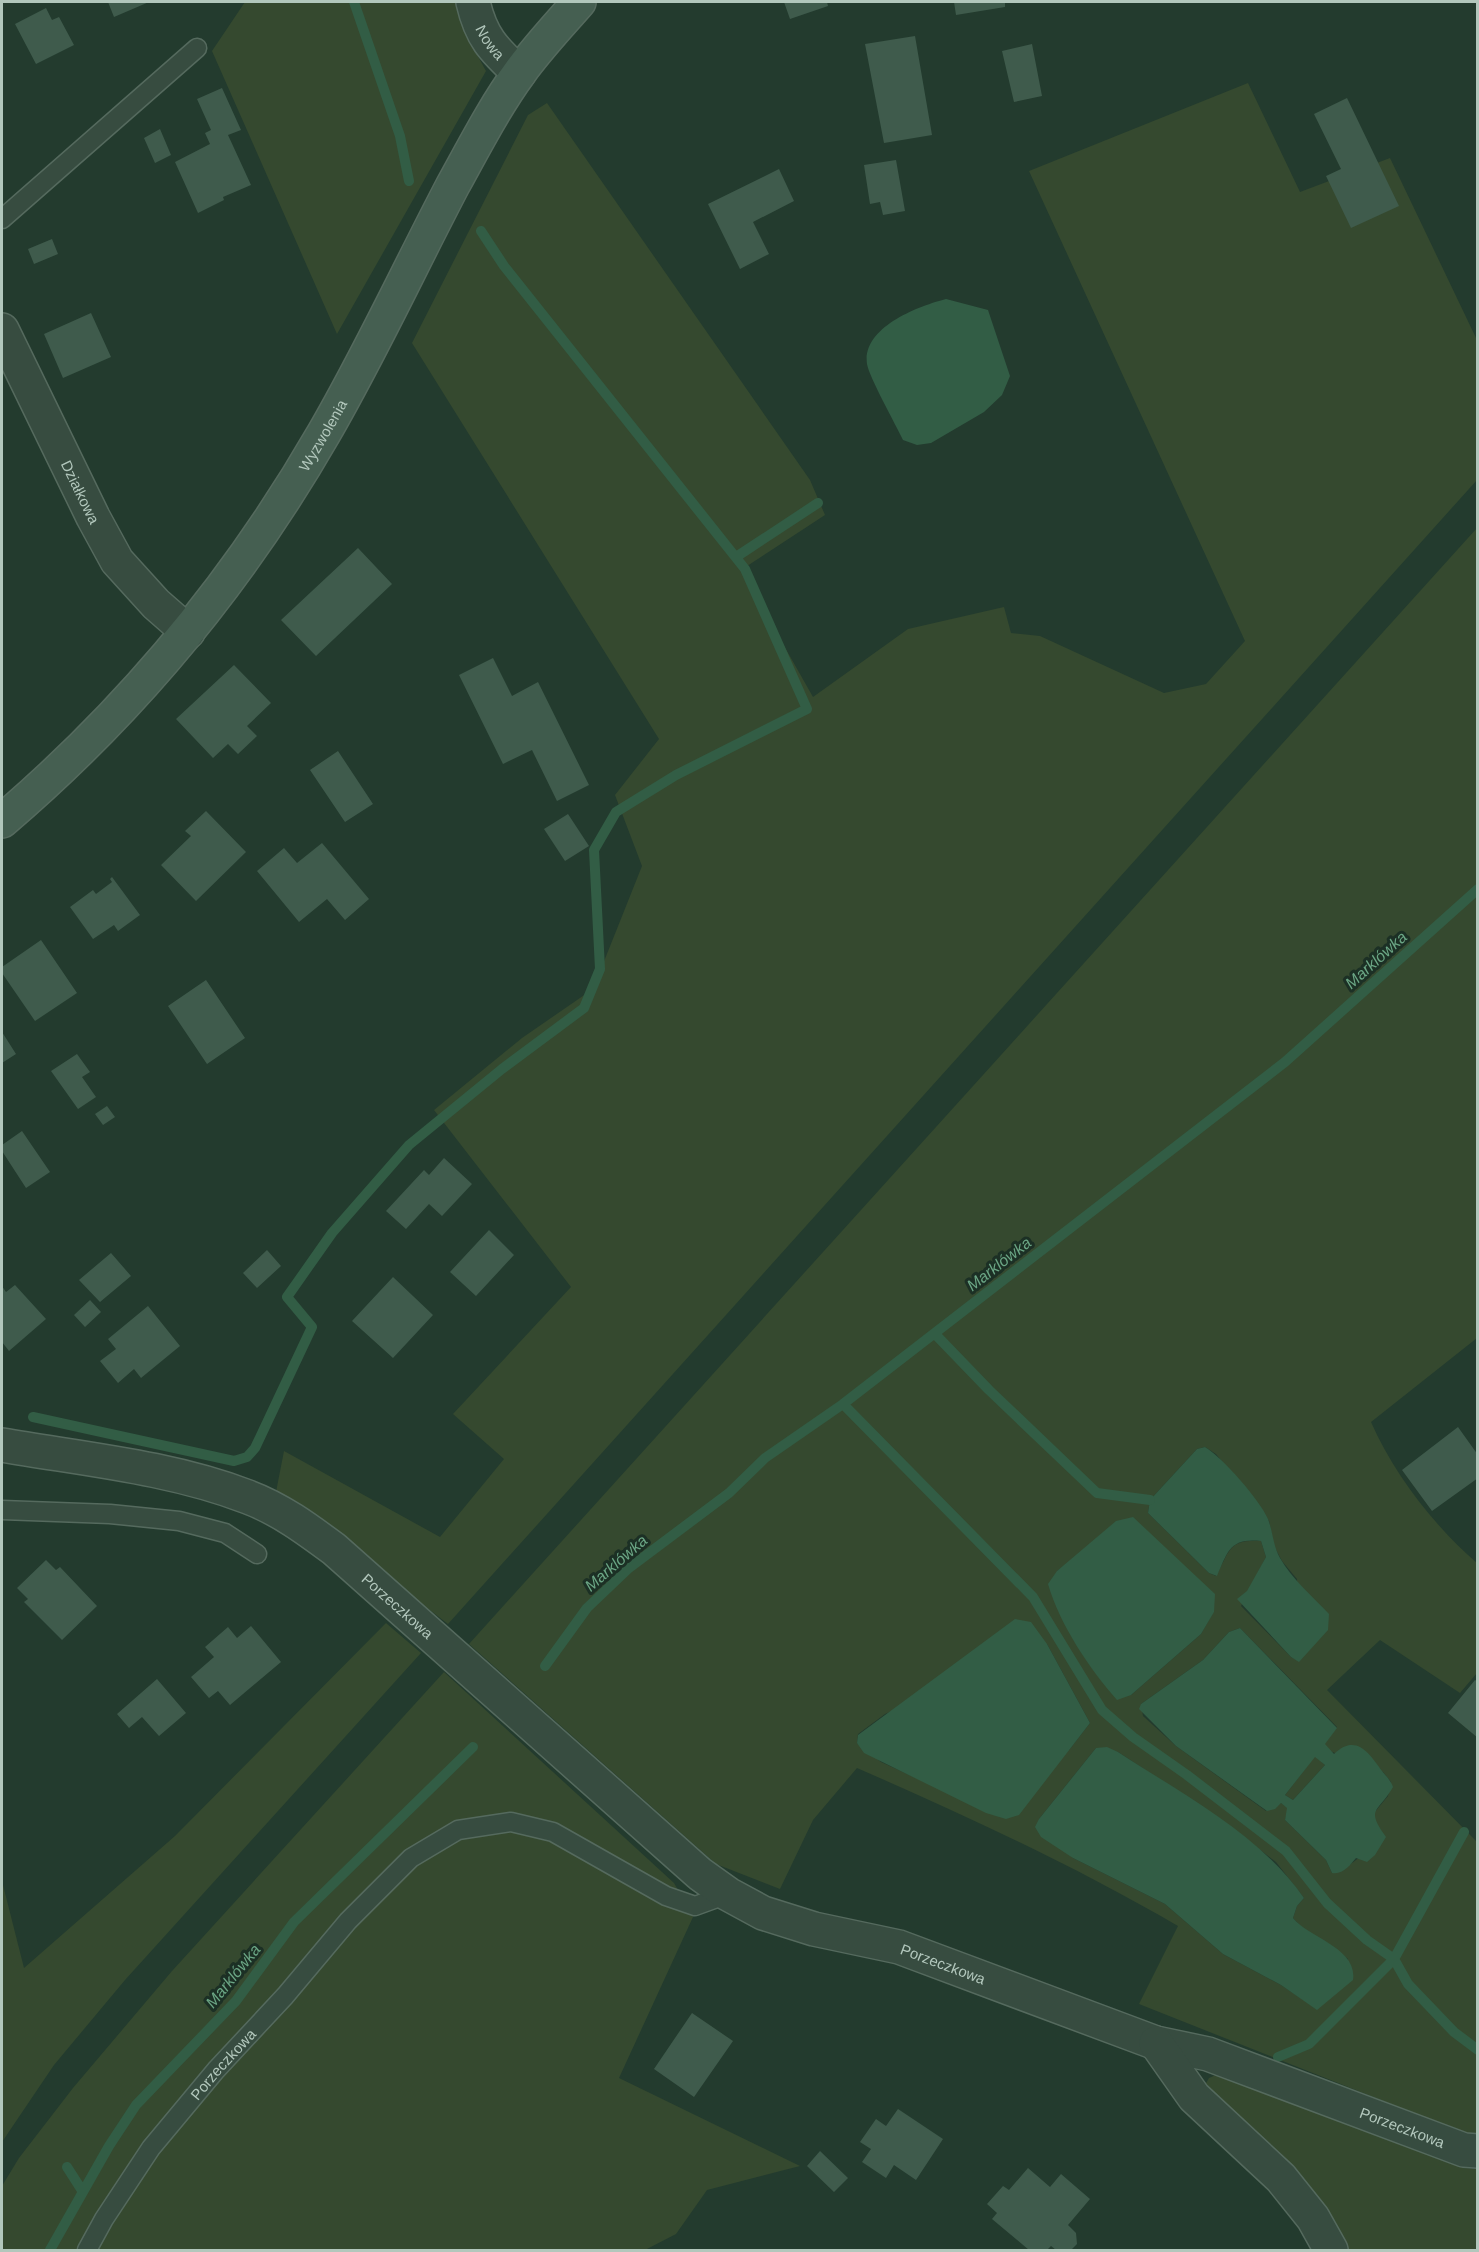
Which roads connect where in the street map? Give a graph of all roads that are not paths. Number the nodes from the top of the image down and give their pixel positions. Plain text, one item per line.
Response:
1 (473, 2) edge
2 (579, 2) edge
3 (197, 48) dead end
4 (519, 73) junction
5 (2, 219) edge
6 (2, 330) edge
7 (188, 632) junction
8 (2, 821) edge
9 (2, 1445) edge
10 (2, 1510) edge
11 (257, 1554) dead end
12 (728, 1894) junction
13 (1156, 2043) junction
14 (1478, 2151) edge
15 (87, 2250) edge
16 (1330, 2250) edge

1 - 4 street, Nowa
2 - 4 main road, Wyzwolenia
3 - 5 lane
4 - 7 main road, Wyzwolenia
6 - 7 street, Działkowa
7 - 8 main road, Wyzwolenia
9 - 12 street, Porzeczkowa
10 - 11 lane
12 - 13 street, Porzeczkowa
12 - 15 lane, Porzeczkowa
13 - 14 street, Porzeczkowa
13 - 16 street

